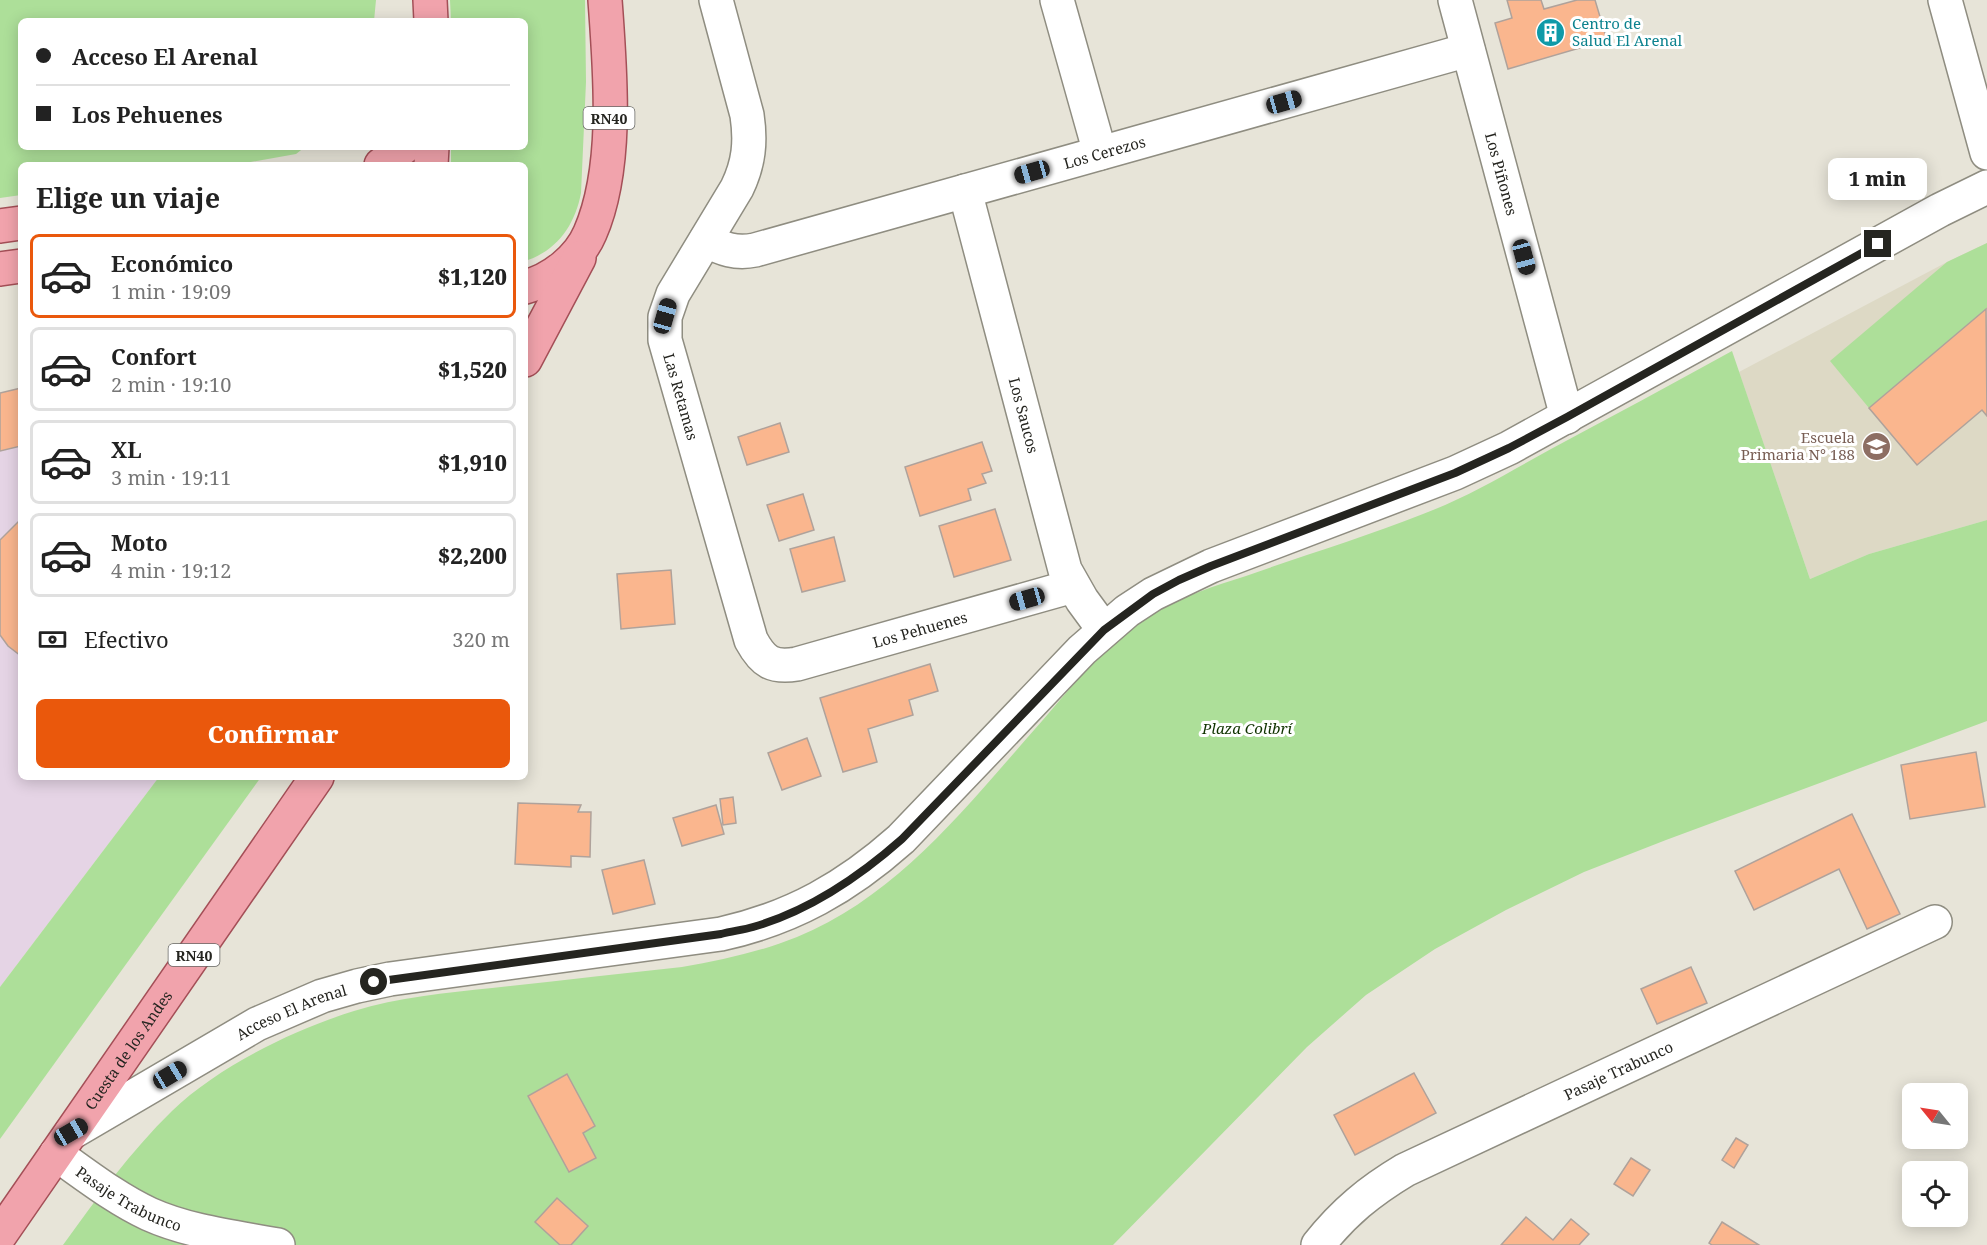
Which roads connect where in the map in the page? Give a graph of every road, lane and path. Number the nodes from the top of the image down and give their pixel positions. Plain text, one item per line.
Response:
1 (430, 0) edge
2 (605, 0) edge
3 (716, 0) edge
4 (1057, 0) edge
5 (1455, 0) edge
6 (1945, 0) edge
7 (431, 18) edge
8 (1468, 50) junction
9 (400, 150) edge
10 (1100, 153) junction
11 (1987, 153) edge
12 (385, 162) edge
13 (1987, 187) edge
14 (965, 191) junction
15 (18, 223) edge
16 (0, 226) edge
17 (590, 234) junction
18 (706, 240) junction
19 (18, 266) edge
20 (0, 269) edge
21 (528, 286) edge
22 (528, 354) edge
23 (1567, 417) junction
24 (1072, 586) junction
25 (1104, 630) junction
26 (768, 662) joint
27 (315, 780) edge
28 (1935, 922) dead end
29 (64, 1143) junction
30 (0, 1235) edge
31 (278, 1245) edge
32 (1318, 1245) edge

1 - 7 main road
2 - 17 main road, RN40
3 - 18 street, Las Retamas
4 - 10 street
5 - 8 street, Los Piñones
6 - 11 street
8 - 10 street, Los Cerezos
8 - 23 street, Los Piñones
9 - 12 main road
10 - 14 street, Los Cerezos
13 - 23 street
14 - 18 street, Los Cerezos
14 - 24 street, Los Saucos
15 - 16 main road
17 - 21 main road, RN40
17 - 22 main road, RN40
18 - 26 street, Las Retamas
19 - 20 main road
23 - 25 street
24 - 25 street, Los Saucos
24 - 26 street, Los Pehuenes
25 - 29 street, Acceso El Arenal
27 - 29 main road, Cuesta de los Andes / RN40
28 - 32 street, Pasaje Trabunco
29 - 30 main road, Cuesta de los Andes / RN40
29 - 31 street, Pasaje Trabunco

